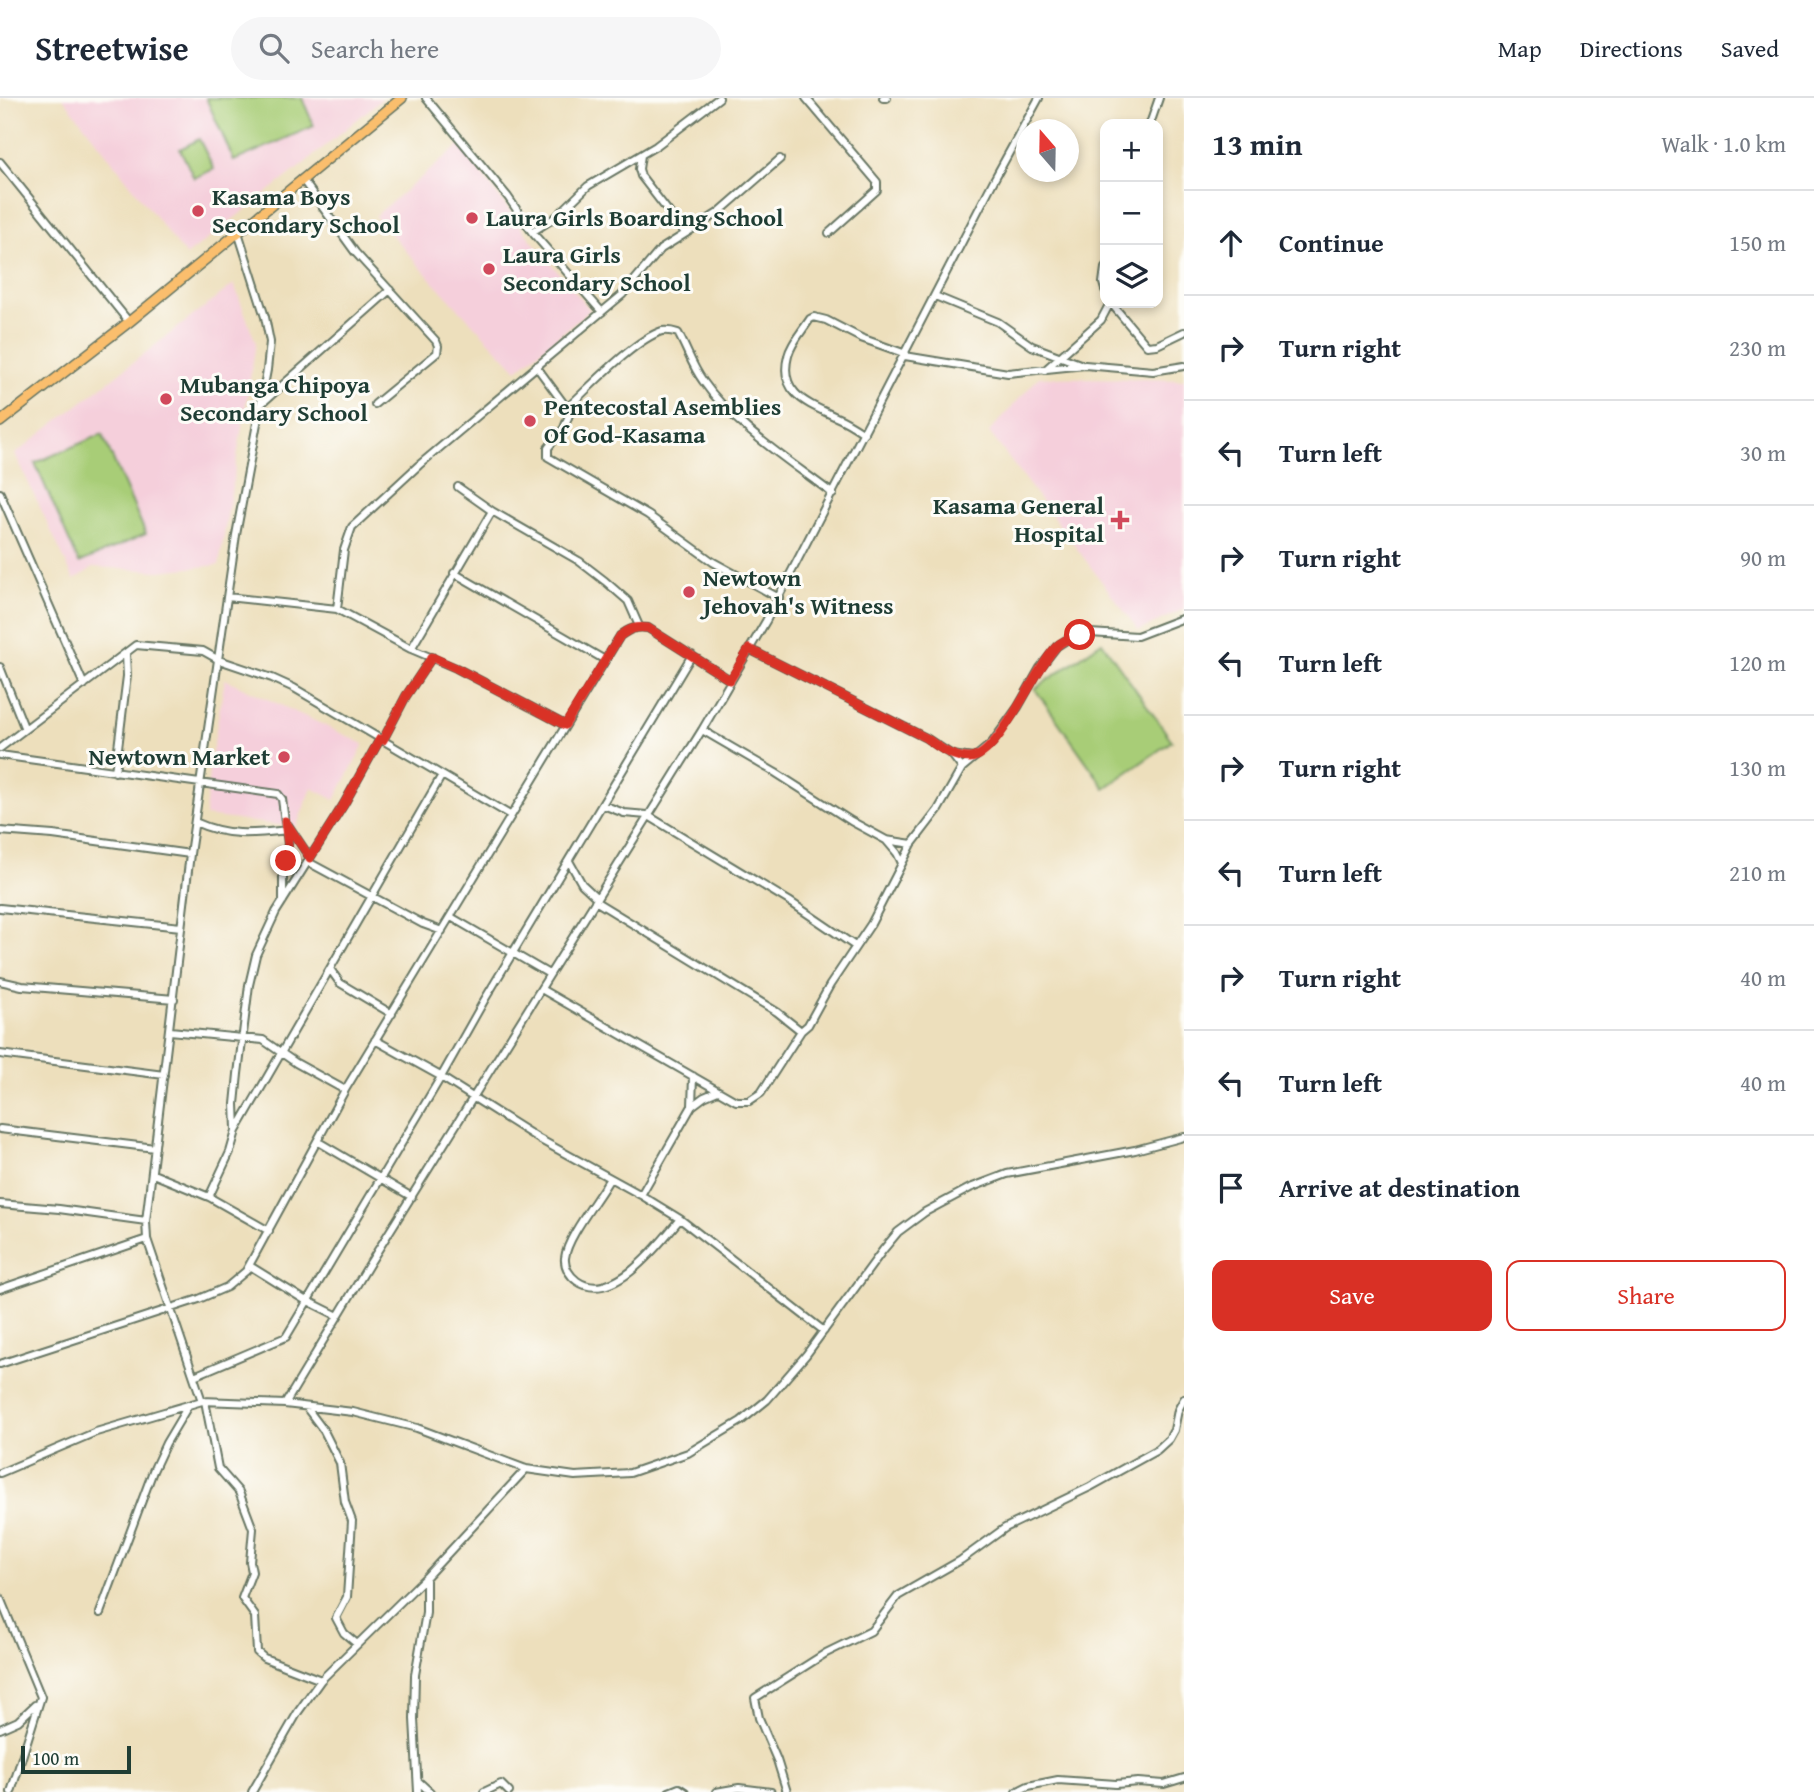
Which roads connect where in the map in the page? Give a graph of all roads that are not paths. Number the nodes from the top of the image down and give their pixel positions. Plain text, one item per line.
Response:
1 (402, 98) edge
2 (426, 98) edge
3 (719, 98) edge
4 (806, 98) edge
5 (1039, 98) edge
6 (1159, 98) edge
7 (1152, 119) edge
8 (641, 155) junction
9 (780, 159) dead end
10 (0, 162) edge
11 (302, 179) junction
12 (238, 232) junction
13 (532, 232) junction
14 (685, 233) junction
15 (829, 233) dead end
16 (390, 290) junction
17 (935, 296) junction
18 (1108, 308) edge
19 (1115, 308) edge
20 (602, 312) junction
21 (130, 322) junction
22 (1184, 332) edge
23 (905, 355) junction
24 (1058, 357) junction
25 (1086, 365) junction
26 (536, 366) junction
27 (1184, 366) edge
28 (1045, 370) junction
29 (375, 404) dead end
30 (259, 405) junction
31 (567, 408) junction
32 (0, 422) edge
33 (864, 433) junction
34 (458, 487) dead end
35 (0, 493) edge
36 (833, 494) junction
37 (492, 511) junction
38 (454, 573) junction
39 (227, 597) junction
40 (779, 598) junction
41 (337, 609) junction
42 (1184, 618) edge
43 (639, 626) junction
44 (411, 649) junction
45 (749, 649) junction
46 (126, 654) junction
47 (692, 655) junction
48 (432, 657) junction
49 (219, 660) junction
50 (605, 660) junction
51 (0, 667) edge
52 (730, 680) junction
53 (84, 685) junction
54 (565, 725) junction
55 (24, 727) junction
56 (702, 730) junction
57 (381, 739) junction
58 (0, 748) edge
59 (0, 755) edge
60 (952, 755) junction
61 (972, 758) junction
62 (962, 768) junction
63 (115, 772) junction
64 (442, 775) junction
65 (200, 782) junction
66 (603, 804) junction
67 (510, 815) junction
68 (648, 816) junction
69 (285, 821) junction
70 (195, 822) junction
71 (287, 830) junction
72 (0, 831) edge
73 (886, 840) junction
74 (912, 845) junction
75 (190, 854) junction
76 (309, 860) junction
77 (569, 861) junction
78 (902, 863) junction
79 (371, 896) junction
80 (596, 900) junction
81 (283, 901) junction
82 (0, 908) edge
83 (452, 917) junction
84 (181, 927) junction
85 (442, 931) junction
86 (855, 946) junction
87 (513, 954) junction
88 (330, 969) junction
89 (549, 974) junction
90 (0, 981) edge
91 (541, 989) junction
92 (174, 999) junction
93 (392, 1014) junction
94 (170, 1031) junction
95 (801, 1031) junction
96 (244, 1038) junction
97 (375, 1040) junction
98 (0, 1054) edge
99 (282, 1054) junction
100 (164, 1075) junction
101 (693, 1076) junction
102 (442, 1077) junction
103 (345, 1090) junction
104 (718, 1091) junction
105 (474, 1097) junction
106 (692, 1106) junction
107 (0, 1129) edge
108 (236, 1131) junction
109 (1184, 1137) edge
110 (317, 1141) junction
111 (155, 1148) junction
112 (153, 1174) junction
113 (381, 1178) junction
114 (610, 1178) junction
115 (641, 1195) junction
116 (412, 1197) junction
117 (209, 1198) junction
118 (0, 1205) edge
119 (680, 1219) junction
120 (146, 1221) junction
121 (269, 1230) junction
122 (147, 1239) junction
123 (250, 1266) junction
124 (0, 1289) edge
125 (308, 1301) junction
126 (170, 1308) junction
127 (338, 1317) junction
128 (824, 1331) junction
129 (0, 1364) edge
130 (194, 1376) junction
131 (1184, 1399) edge
132 (204, 1401) junction
133 (285, 1404) junction
134 (188, 1406) junction
135 (306, 1407) junction
136 (526, 1469) junction
137 (0, 1474) edge
138 (426, 1577) junction
139 (0, 1600) edge
140 (100, 1613) dead end
141 (357, 1644) junction
142 (321, 1681) junction
143 (41, 1697) junction
144 (0, 1730) edge
145 (1184, 1778) edge
146 (418, 1781) junction
147 (749, 1790) edge
148 (11, 1792) edge
149 (252, 1792) edge
150 (418, 1792) edge
151 (430, 1792) edge
152 (484, 1792) edge
153 (509, 1792) edge
154 (669, 1792) edge
155 (685, 1792) edge
156 (716, 1792) edge
157 (771, 1792) edge
158 (787, 1792) edge
159 (1016, 1792) edge

1 - 11 main road
2 - 13 street
3 - 8 street
4 - 15 street
5 - 17 street
6 - 7 street
8 - 13 street
8 - 14 street
9 - 14 street
10 - 21 street
11 - 12 main road
11 - 16 street
12 - 21 main road
12 - 30 street
13 - 20 street
14 - 20 street
16 - 29 street
16 - 30 street
17 - 23 street
17 - 24 street
18 - 24 street
19 - 22 street
20 - 26 street
21 - 32 main road
23 - 28 street
23 - 33 street
23 - 33 street
24 - 25 street
24 - 28 street
25 - 27 street
25 - 28 street
26 - 31 street
26 - 41 street
30 - 39 street
31 - 36 street
31 - 40 street
33 - 36 street
34 - 37 street
35 - 53 street
36 - 40 street
37 - 38 street
37 - 43 street
38 - 44 street
38 - 50 street
39 - 41 street
39 - 49 street
40 - 45 street
41 - 44 street
42 - 61 street
43 - 47 street
43 - 50 street
44 - 48 street
45 - 52 street
45 - 60 street
46 - 49 street
46 - 53 street
46 - 63 street
47 - 52 street
47 - 66 street
48 - 54 street
48 - 57 street
49 - 57 street
49 - 65 street
50 - 54 street
51 - 55 street
52 - 56 street
53 - 55 street
54 - 67 street
55 - 58 street
56 - 68 street
56 - 73 street
57 - 64 street
57 - 76 street
59 - 63 street
60 - 61 street
60 - 62 street
61 - 62 street
62 - 74 street
63 - 65 street
64 - 67 street
64 - 79 street
65 - 69 street
65 - 70 street
66 - 68 street
66 - 77 street
67 - 83 street
68 - 80 street
68 - 86 street
69 - 71 street
69 - 76 street
70 - 71 street
70 - 75 street
71 - 81 street
72 - 75 street
73 - 74 street
73 - 78 street
74 - 78 street
75 - 84 street
76 - 79 street
76 - 81 street
77 - 80 street
77 - 87 street
78 - 86 street
79 - 85 street
79 - 88 street
80 - 89 street
80 - 95 street
81 - 96 street
82 - 84 street
83 - 85 street
83 - 87 street
84 - 92 street
85 - 93 street
86 - 95 street
87 - 89 street
87 - 102 street
88 - 93 street
88 - 99 street
89 - 91 street
90 - 92 street
91 - 101 street
91 - 105 street
92 - 94 street
93 - 97 street
94 - 96 street
94 - 100 street
95 - 104 street
96 - 99 street
96 - 108 street
97 - 102 street
97 - 103 street
98 - 100 street
99 - 103 street
99 - 108 street
100 - 111 street
101 - 104 street
101 - 106 street
102 - 105 street
102 - 113 street
103 - 110 street
104 - 106 street
105 - 114 street
105 - 116 street
106 - 115 street
107 - 111 street
108 - 117 street
109 - 128 street
110 - 113 street
110 - 121 street
111 - 112 street
112 - 117 street
112 - 120 street
113 - 116 street
113 - 125 street
114 - 115 street
114 - 119 street
115 - 119 street
116 - 127 street
117 - 121 street
118 - 120 street
119 - 128 street
120 - 122 street
121 - 123 street
122 - 124 street
122 - 126 street
123 - 125 street
123 - 126 street
125 - 127 street
125 - 130 street
126 - 129 street
126 - 130 street
127 - 133 street
128 - 136 street
130 - 132 street
131 - 158 street
132 - 133 street
132 - 134 street
132 - 142 street
133 - 135 street
134 - 137 street
134 - 140 street
135 - 136 street
135 - 141 street
136 - 138 street
138 - 141 street
138 - 146 street
139 - 143 street
141 - 142 street
142 - 149 street
143 - 144 street
143 - 148 street
145 - 159 street
146 - 150 street
146 - 151 street
147 - 156 street
147 - 157 street
152 - 153 street
154 - 155 street

